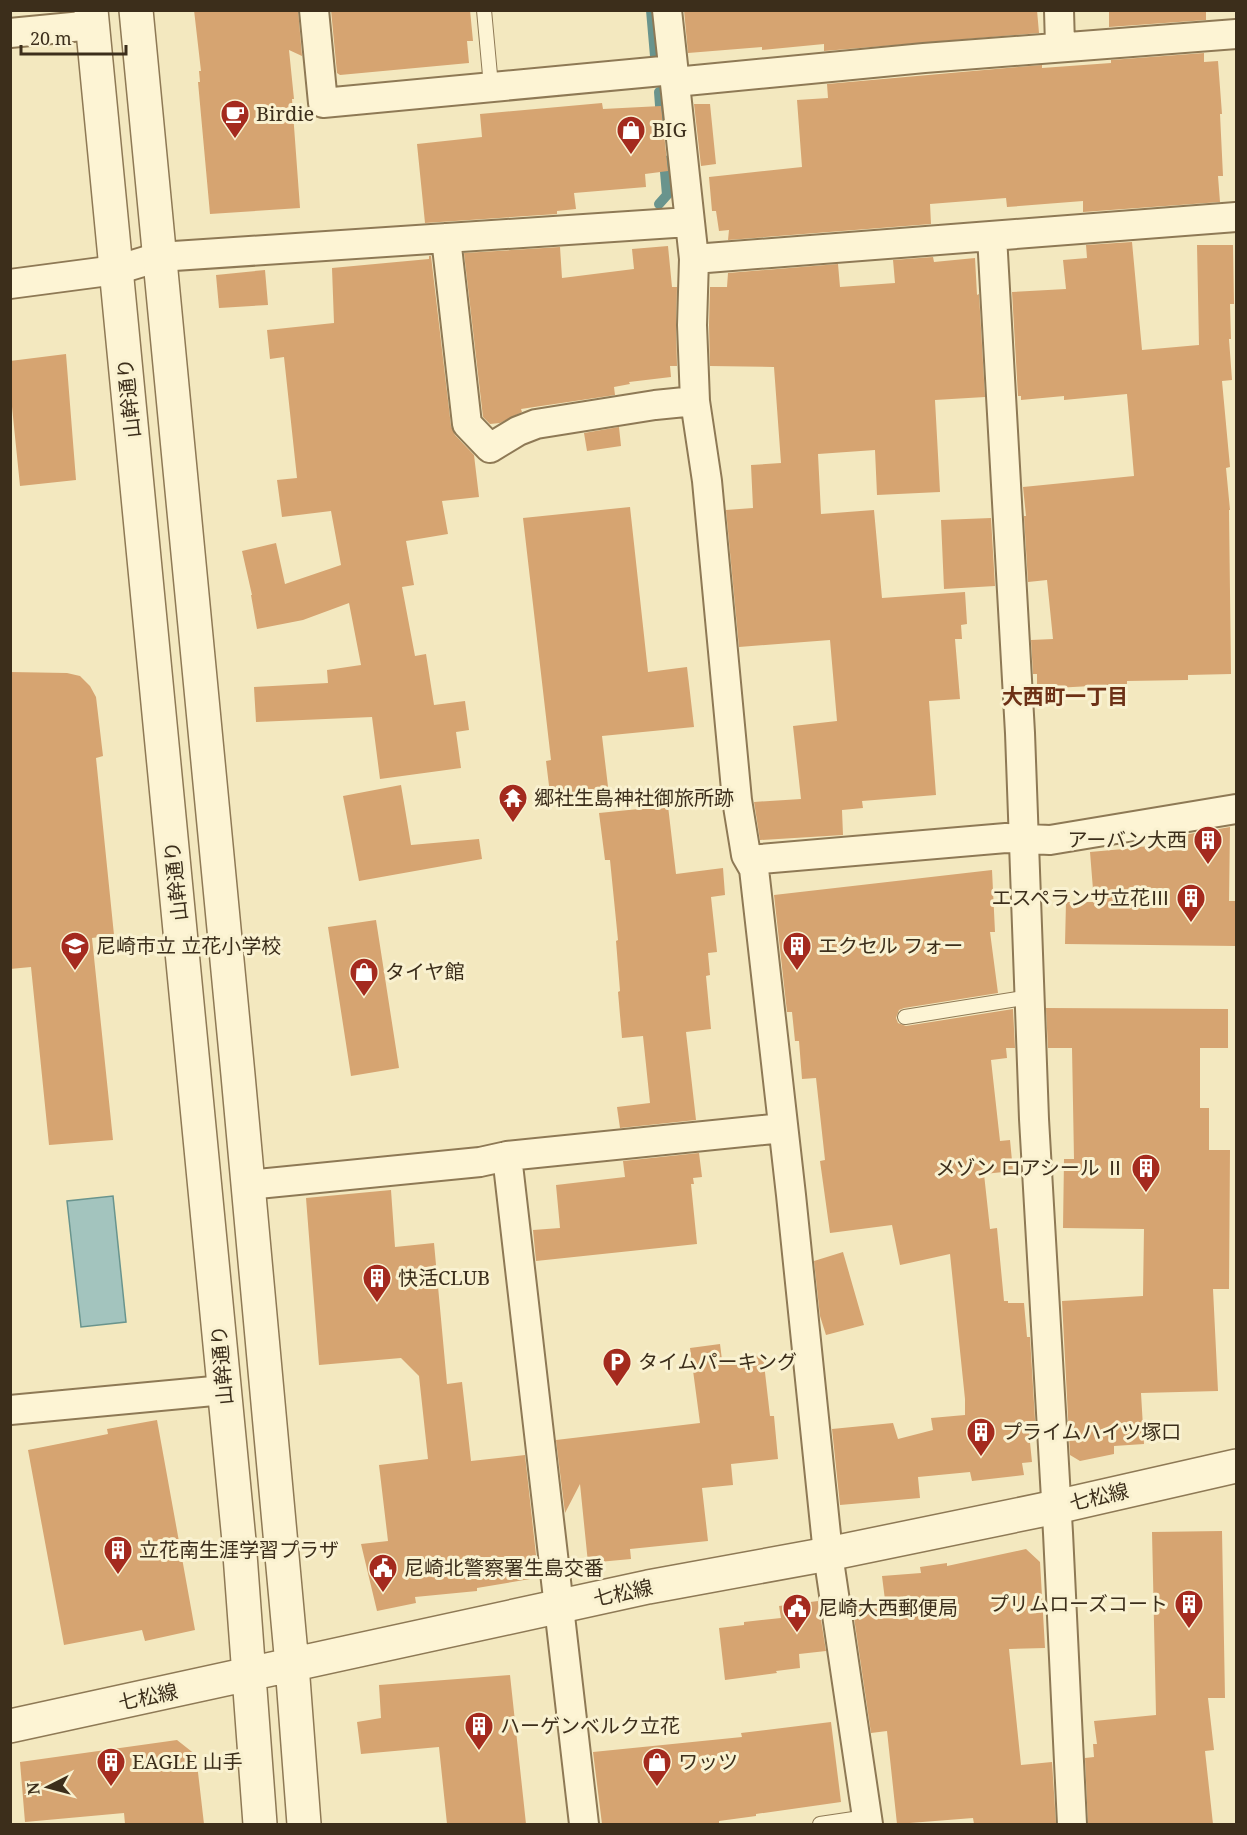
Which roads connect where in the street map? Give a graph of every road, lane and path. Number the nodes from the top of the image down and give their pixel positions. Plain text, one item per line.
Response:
1 (136, 10) edge
2 (314, 10) edge
3 (484, 10) edge
4 (667, 10) edge
5 (1059, 10) edge
6 (1236, 10) edge
7 (92, 18) edge
8 (10, 33) edge
9 (1236, 34) edge
10 (1060, 46) junction
11 (1236, 52) edge
12 (674, 76) junction
13 (491, 86) junction
14 (1236, 217) edge
15 (689, 222) junction
16 (992, 236) junction
17 (446, 238) junction
18 (159, 257) junction
19 (694, 259) junction
20 (116, 270) junction
21 (10, 284) edge
22 (695, 401) junction
23 (1236, 809) edge
24 (1025, 839) junction
25 (749, 860) junction
26 (1030, 997) junction
27 (904, 1017) dead end
28 (783, 1128) junction
29 (507, 1156) junction
30 (248, 1185) junction
31 (224, 1390) junction
32 (10, 1410) edge
33 (1236, 1466) edge
34 (1056, 1507) junction
35 (828, 1554) junction
36 (559, 1607) junction
37 (292, 1665) junction
38 (249, 1675) junction
39 (10, 1726) edge
40 (868, 1821) edge
41 (260, 1824) edge
42 (304, 1824) edge
43 (584, 1824) edge
44 (820, 1824) edge
45 (1072, 1824) edge

1 - 18 street
2 - 13 street
3 - 13 lane
4 - 12 street
5 - 10 street
6 - 9 street
7 - 8 street
7 - 20 street, 山幹通り
9 - 10 street
9 - 11 street
10 - 12 street
12 - 13 street
12 - 15 street
14 - 16 street
15 - 17 street
15 - 19 street
16 - 19 street
16 - 24 street
17 - 18 street
17 - 22 street
18 - 20 street
18 - 30 street
19 - 22 street
20 - 21 street
20 - 31 street, 山幹通り
22 - 25 street
23 - 24 street
24 - 25 street
24 - 26 street
25 - 28 street
26 - 27 lane
26 - 34 street
28 - 29 street
28 - 35 street
29 - 30 street
29 - 36 street
30 - 37 street
31 - 32 street
31 - 38 street, 山幹通り
33 - 34 street, 七松線
34 - 35 street, 七松線
34 - 45 street
35 - 36 street, 七松線
35 - 40 street
36 - 37 street, 七松線
36 - 43 street
37 - 38 street, 七松線
37 - 42 street
38 - 39 street, 七松線
38 - 41 street, 山幹通り
40 - 44 lane

